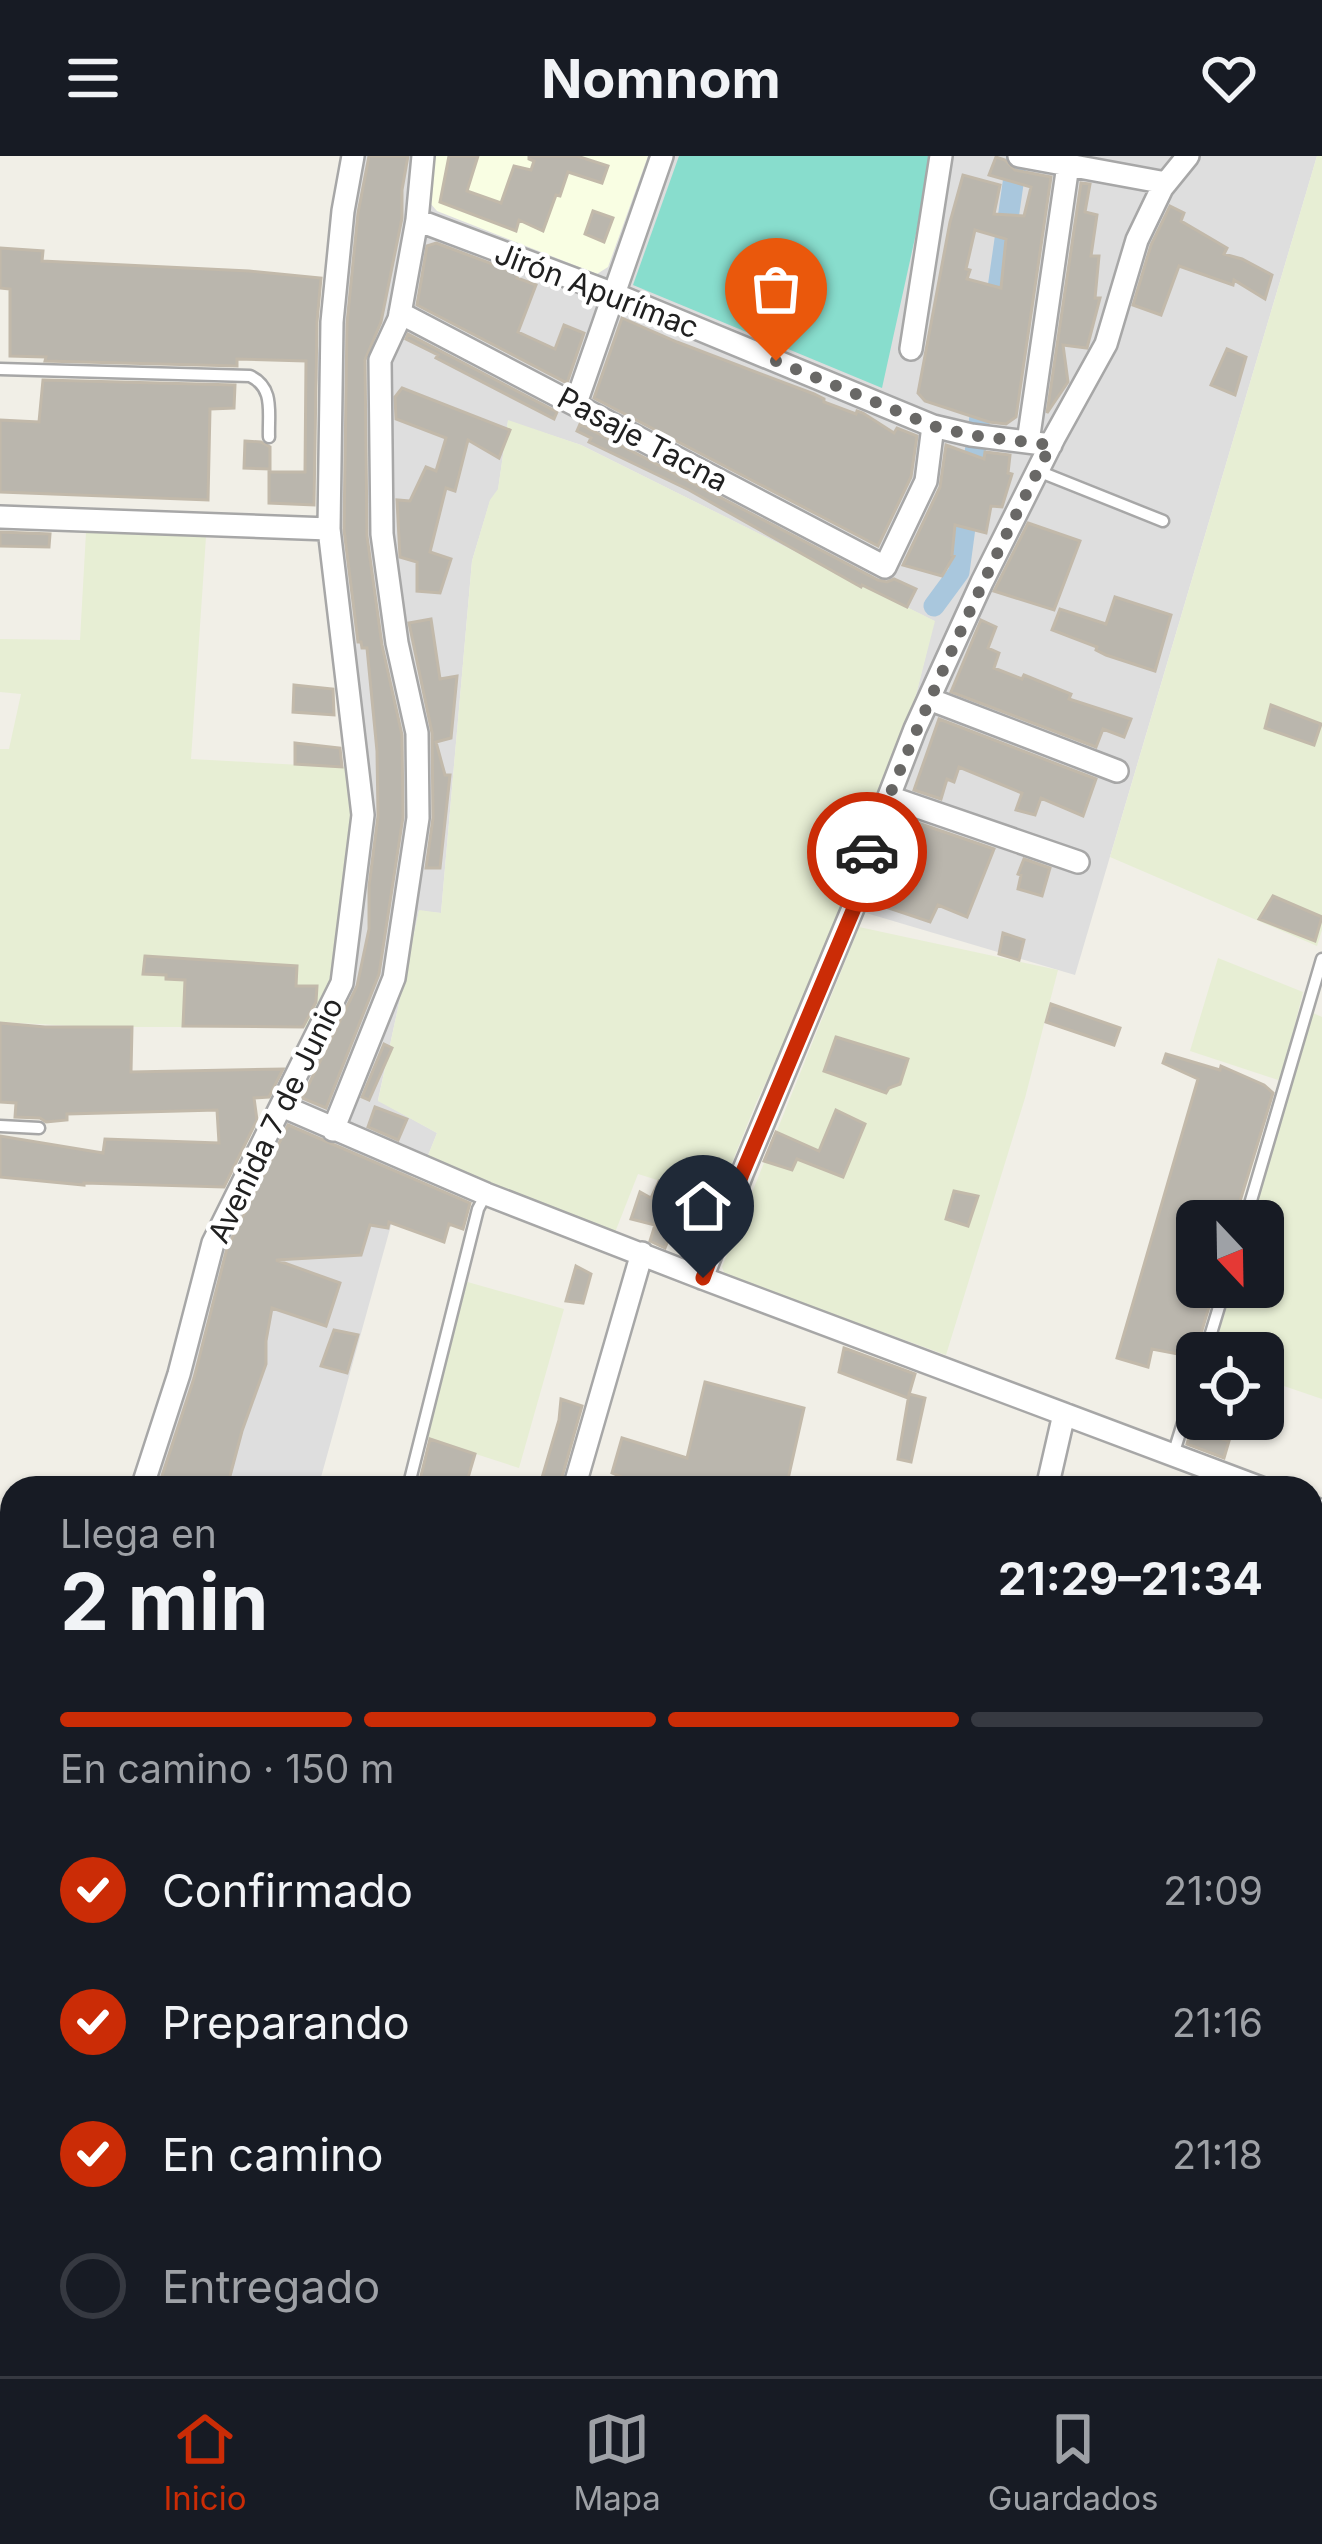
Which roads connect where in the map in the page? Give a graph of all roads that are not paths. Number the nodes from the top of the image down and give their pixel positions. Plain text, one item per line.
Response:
1 (353, 156) edge
2 (424, 156) edge
3 (662, 156) edge
4 (941, 156) edge
5 (1019, 156) edge
6 (1188, 156) edge
7 (1068, 165) junction
8 (1166, 183) junction
9 (417, 220) junction
10 (614, 294) junction
11 (400, 313) junction
12 (911, 349) dead end
13 (0, 369) edge
14 (576, 403) junction
15 (933, 426) junction
16 (268, 437) dead end
17 (1039, 443) junction
18 (1037, 471) junction
19 (0, 517) edge
20 (1163, 521) dead end
21 (329, 529) junction
22 (929, 699) junction
23 (1117, 771) dead end
24 (889, 796) junction
25 (1078, 862) dead end
26 (1322, 959) edge
27 (282, 1106) junction
28 (0, 1126) edge
29 (39, 1128) dead end
30 (333, 1130) junction
31 (486, 1194) junction
32 (1251, 1200) edge
33 (642, 1253) junction
34 (703, 1278) junction
35 (1064, 1414) junction
36 (1178, 1440) edge
37 (1173, 1455) junction
38 (146, 1476) edge
39 (411, 1476) edge
40 (577, 1476) edge
41 (1050, 1476) edge
42 (1229, 1476) edge

1 - 21 street, Avenida 7 de Junio
2 - 9 street
3 - 10 street
4 - 12 street
5 - 7 street
6 - 8 street
7 - 8 street
7 - 17 street
8 - 17 street
9 - 10 street, Jirón Apurímac
9 - 11 street
10 - 14 street
10 - 15 street, Jirón Apurímac
11 - 14 street, Pasaje Tacna
11 - 30 street
13 - 16 lane
14 - 15 street, Pasaje Tacna
15 - 17 street, Jirón Apurímac
17 - 18 street
18 - 20 lane
18 - 22 street
19 - 21 street
21 - 27 street, Avenida 7 de Junio
22 - 23 street
22 - 24 street
24 - 25 street
24 - 34 street
26 - 32 lane
27 - 30 street
27 - 38 street, Avenida 7 de Junio
28 - 29 lane
30 - 31 street
31 - 33 street
31 - 39 lane
33 - 34 street
33 - 40 street
34 - 35 street
35 - 37 street
35 - 41 street
36 - 37 lane
37 - 42 street

